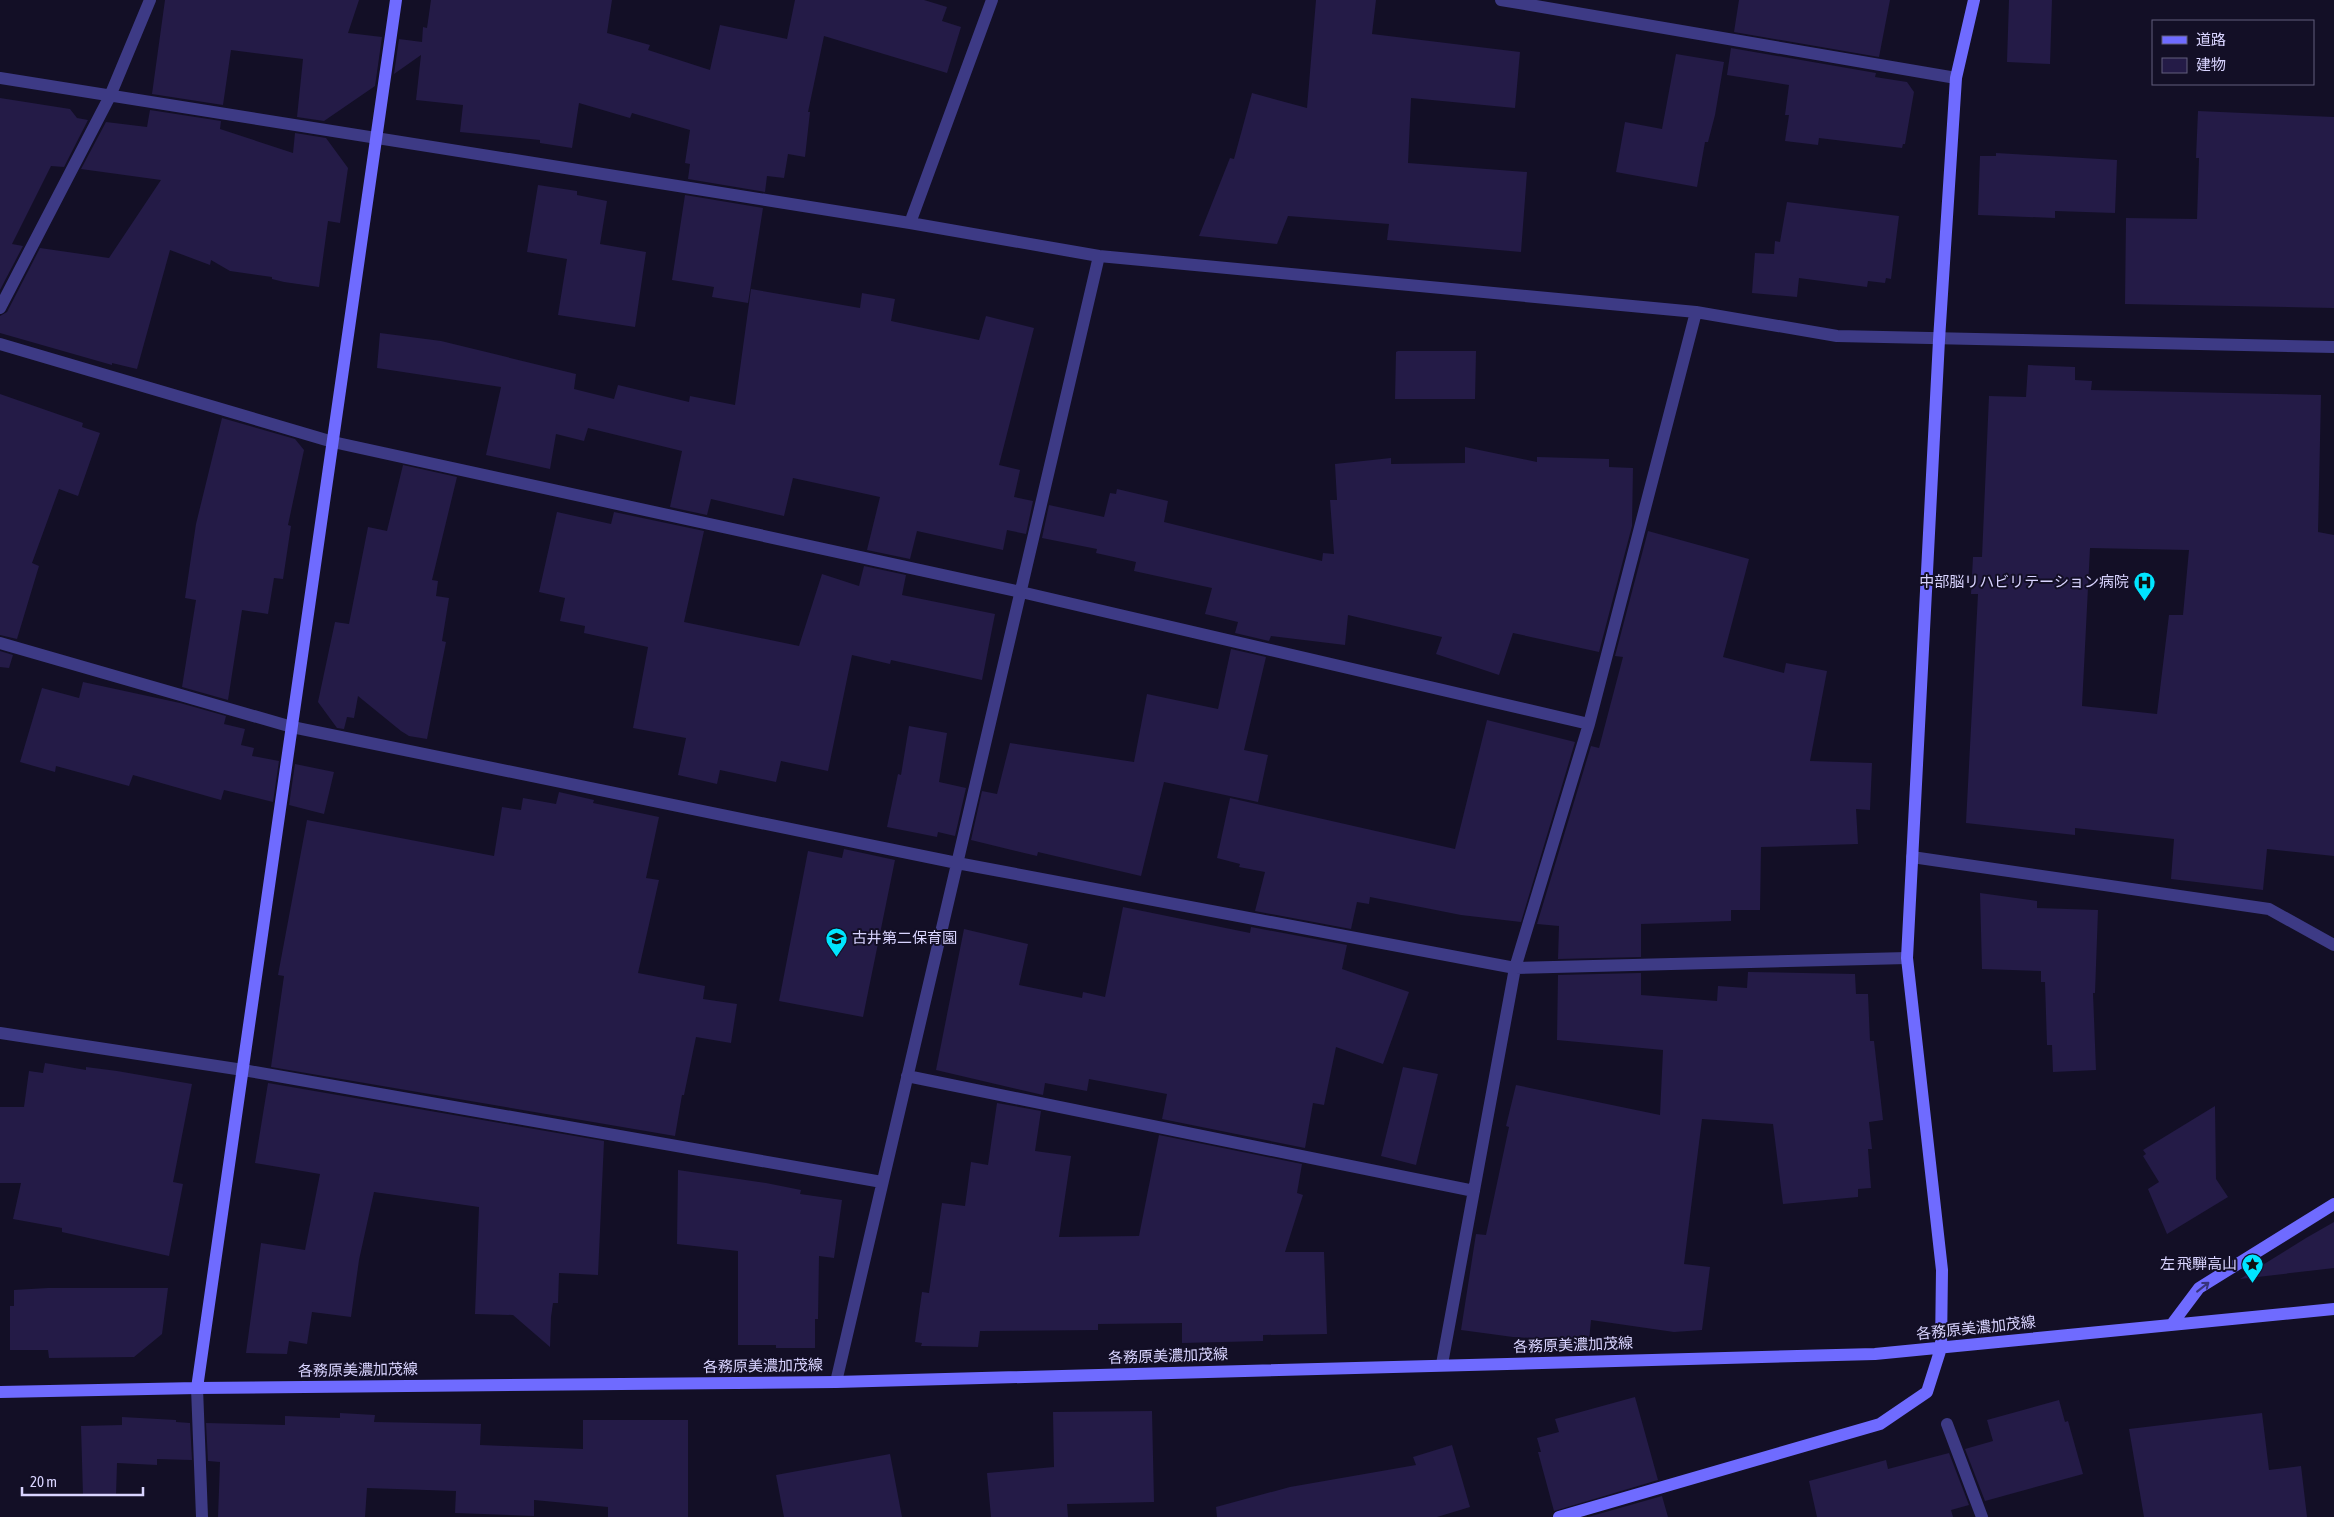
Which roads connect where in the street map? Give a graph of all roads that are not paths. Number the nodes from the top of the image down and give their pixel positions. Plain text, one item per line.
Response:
1 (150, 0) edge
2 (396, 0) edge
3 (992, 0) edge
4 (1501, 0) edge
5 (1974, 0) edge
6 (0, 78) edge
7 (1956, 78) junction
8 (110, 96) junction
9 (377, 139) junction
10 (910, 223) junction
11 (1099, 256) junction
12 (0, 308) edge
13 (1696, 312) junction
14 (1939, 340) junction
15 (0, 344) edge
16 (2334, 347) edge
17 (333, 442) junction
18 (1021, 592) junction
19 (0, 642) edge
20 (1589, 724) junction
21 (292, 726) junction
22 (1912, 858) junction
23 (957, 864) junction
24 (2334, 946) edge
25 (1907, 958) junction
26 (1515, 968) junction
27 (0, 1033) edge
28 (243, 1070) junction
29 (907, 1076) junction
30 (882, 1182) junction
31 (1474, 1190) junction
32 (2334, 1204) edge
33 (2334, 1309) edge
34 (2172, 1324) junction
35 (1941, 1348) junction
36 (1442, 1364) junction
37 (836, 1382) junction
38 (197, 1388) junction
39 (0, 1392) edge
40 (1947, 1424) dead end
41 (202, 1517) edge
42 (1559, 1517) edge
43 (1982, 1517) edge

1 - 8 street
2 - 9 street
3 - 10 street
4 - 7 street
5 - 7 street
6 - 8 street
7 - 14 street
8 - 9 street
8 - 12 street
9 - 10 street
9 - 17 street
10 - 11 street
11 - 13 street
11 - 18 street
13 - 14 street
13 - 20 street
14 - 16 street
14 - 22 street
15 - 17 street
17 - 18 street
17 - 21 street
18 - 20 street
18 - 23 street
19 - 21 street
20 - 26 street
21 - 23 street
21 - 28 street
22 - 24 street
22 - 25 street
23 - 26 street
23 - 29 street
25 - 26 street
25 - 35 street
26 - 31 street
27 - 28 street
28 - 30 street
28 - 38 street
29 - 30 street
29 - 31 street
30 - 37 street
31 - 36 street
34 -> 32 street
33 - 34 street, 各務原美濃加茂線
34 - 35 street, 各務原美濃加茂線
35 - 36 street, 各務原美濃加茂線
35 - 42 street
36 - 37 street, 各務原美濃加茂線
37 - 38 street, 各務原美濃加茂線
38 - 39 street, 各務原美濃加茂線
38 - 41 street
40 - 43 street

